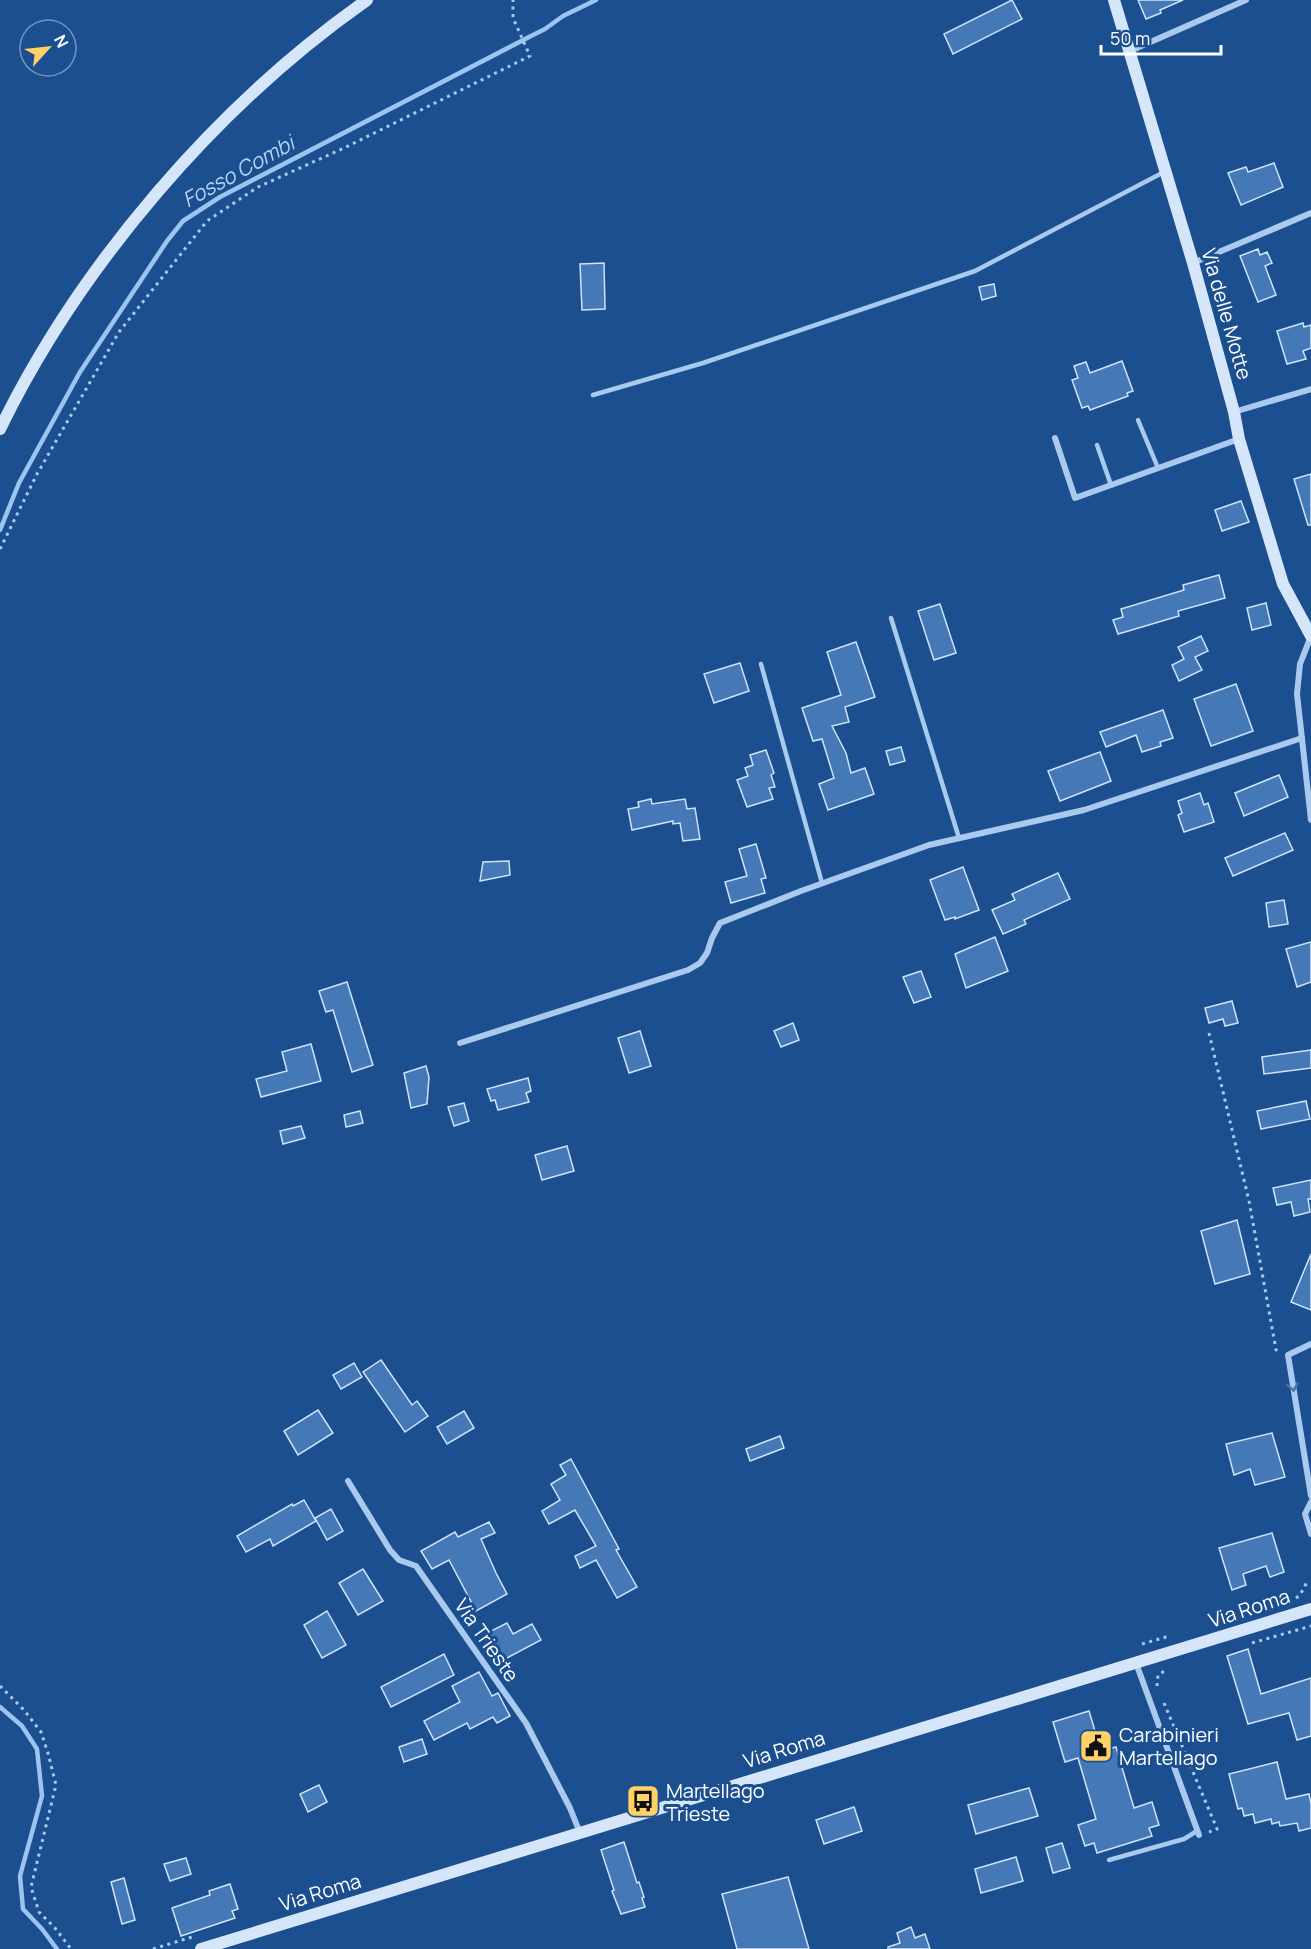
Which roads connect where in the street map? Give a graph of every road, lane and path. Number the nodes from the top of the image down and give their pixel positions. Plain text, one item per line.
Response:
1 (367, 0) edge
2 (513, 0) edge
3 (1114, 0) edge
4 (1246, 0) edge
5 (1130, 51) junction
6 (1165, 172) junction
7 (1311, 213) edge
8 (1193, 263) junction
9 (1311, 389) edge
10 (593, 395) dead end
11 (1234, 412) junction
12 (1138, 420) dead end
13 (0, 429) edge
14 (1055, 438) dead end
15 (1239, 439) junction
16 (1097, 445) dead end
17 (1158, 468) junction
18 (1111, 485) junction
19 (0, 549) edge
20 (891, 618) dead end
21 (1311, 636) edge
22 (761, 664) dead end
23 (1302, 738) junction
24 (1311, 820) edge
25 (959, 838) junction
26 (822, 883) junction
27 (1209, 1033) dead end
28 (460, 1043) dead end
29 (1311, 1344) edge
30 (1278, 1362) dead end
31 (348, 1481) dead end
32 (1310, 1485) edge
33 (1311, 1496) edge
34 (1311, 1502) edge
35 (1311, 1534) edge
36 (1311, 1609) edge
37 (1311, 1626) edge
38 (1247, 1645) dead end
39 (1136, 1663) junction
40 (1173, 1667) dead end
41 (0, 1686) edge
42 (648, 1799) dead end
43 (633, 1803) dead end
44 (1216, 1829) dead end
45 (580, 1833) junction
46 (1198, 1833) joint
47 (1109, 1860) dead end
48 (71, 1949) edge
49 (201, 1949) edge

1 - 13 main road
2 - 19 path
3 - 5 main road, Via delle Motte
4 - 5 street
5 - 6 main road, Via delle Motte
6 - 8 main road, Via delle Motte
6 - 10 lane
7 - 8 street
8 - 11 main road, Via delle Motte
9 - 11 street
11 - 15 main road, Via delle Motte
12 - 17 lane
14 - 18 street
15 - 17 street
15 - 21 main road, Via delle Motte
16 - 18 lane
17 - 18 street
20 - 25 lane
21 - 23 street, Via delle Motte
22 - 26 lane
23 - 24 street, Via delle Motte
23 - 25 street
25 - 26 street
26 - 28 street
27 - 30 path
29 -> 32 street
31 - 45 street, Via Trieste
32 - 33 street
34 - 35 street
36 - 39 main road, Via Roma
37 - 38 path
39 - 45 main road, Via Roma
39 - 46 street
40 - 44 path
41 - 48 path
42 - 43 path
45 - 49 main road, Via Roma
46 - 47 lane

